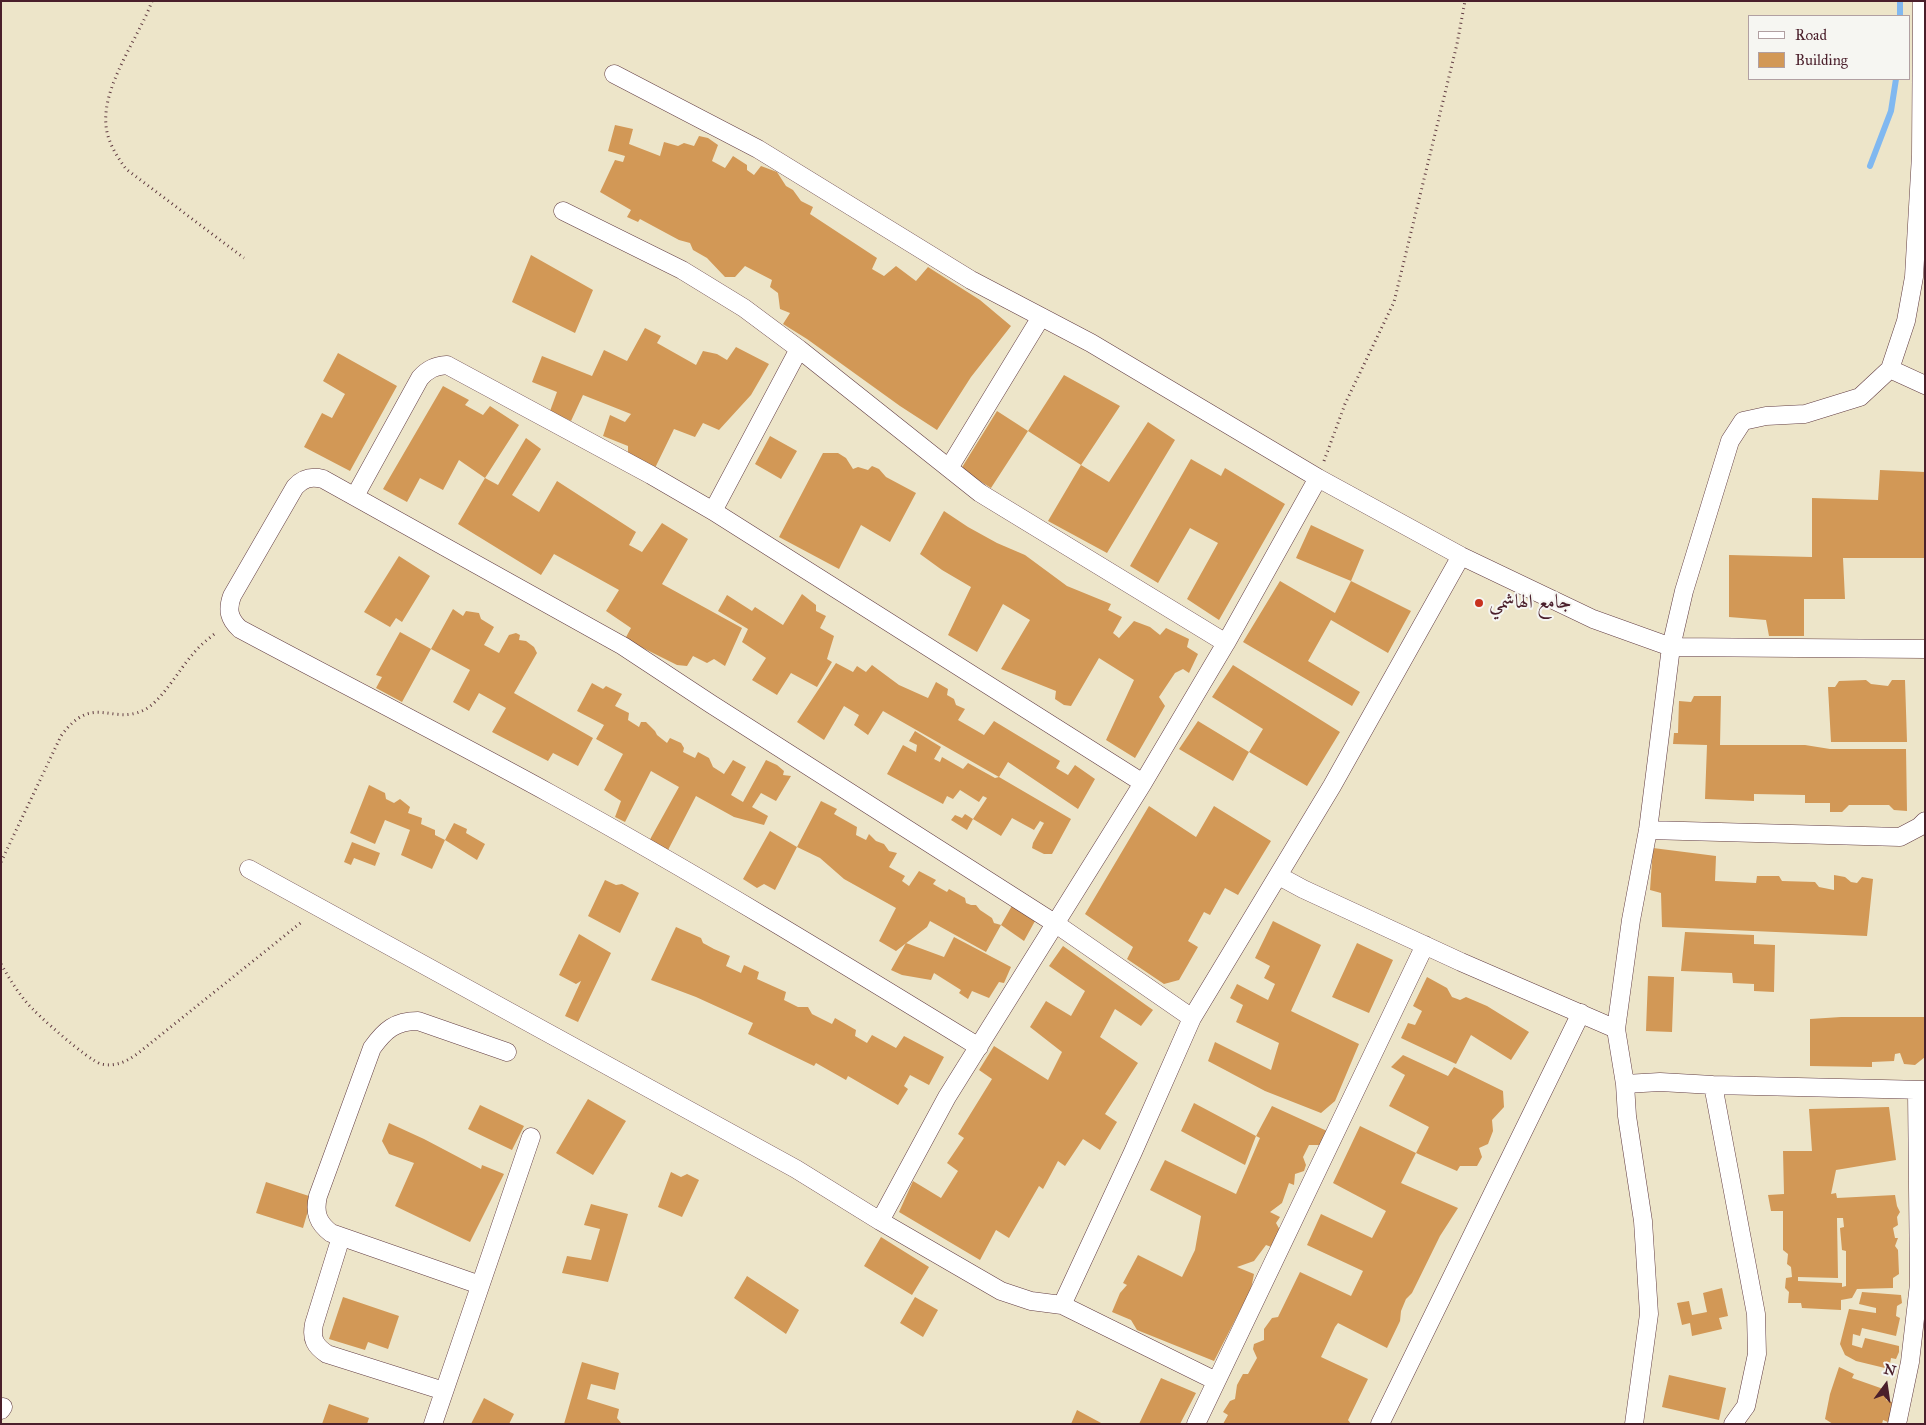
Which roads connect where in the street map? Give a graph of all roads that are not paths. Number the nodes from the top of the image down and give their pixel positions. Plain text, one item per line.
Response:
1 (1923, 4) edge
2 (614, 74) dead end
3 (563, 211) dead end
4 (1041, 317) junction
5 (799, 349) junction
6 (1890, 369) junction
7 (1925, 385) edge
8 (949, 468) junction
9 (1318, 478) junction
10 (355, 496) junction
11 (713, 511) junction
12 (1461, 556) junction
13 (1226, 643) junction
14 (1671, 647) junction
15 (1925, 649) edge
16 (1143, 783) junction
17 (1925, 821) edge
18 (1648, 830) junction
19 (249, 869) dead end
20 (1279, 876) junction
21 (1056, 924) junction
22 (1425, 945) junction
23 (1581, 1013) junction
24 (1192, 1018) junction
25 (1616, 1029) junction
26 (979, 1047) junction
27 (507, 1052) dead end
28 (1624, 1084) junction
29 (1713, 1085) junction
30 (1921, 1090) edge
31 (531, 1137) dead end
32 (880, 1221) junction
33 (341, 1238) junction
34 (1922, 1284) edge
35 (480, 1285) junction
36 (1062, 1305) junction
37 (1216, 1381) junction
38 (444, 1391) junction
39 (433, 1424) edge
40 (1196, 1424) edge
41 (1380, 1424) edge
42 (1634, 1424) edge
43 (1734, 1424) edge
44 (1897, 1424) edge

1 - 6 street
2 - 4 street
3 - 5 street
4 - 8 street
4 - 9 street
5 - 8 street
5 - 11 street
6 - 7 street
6 - 14 street
8 - 13 street
9 - 12 street
9 - 13 street
10 - 11 street
10 - 21 street
10 - 26 street
11 - 16 street
12 - 14 street
12 - 20 street
13 - 16 street
14 - 15 street
14 - 18 street
16 - 21 street
17 - 18 street
18 - 25 street
19 - 32 street
20 - 22 street
20 - 24 street
21 - 24 street
21 - 26 street
22 - 23 street
22 - 37 street
23 - 25 street
23 - 41 street
24 - 36 street
25 - 28 street
26 - 32 street
27 - 33 street
28 - 29 street
28 - 42 street
29 - 30 street
29 - 43 street
30 - 34 street
31 - 35 street
32 - 36 street
33 - 35 street
33 - 38 street
34 - 44 street
35 - 38 street
36 - 37 street
37 - 40 street
38 - 39 street

